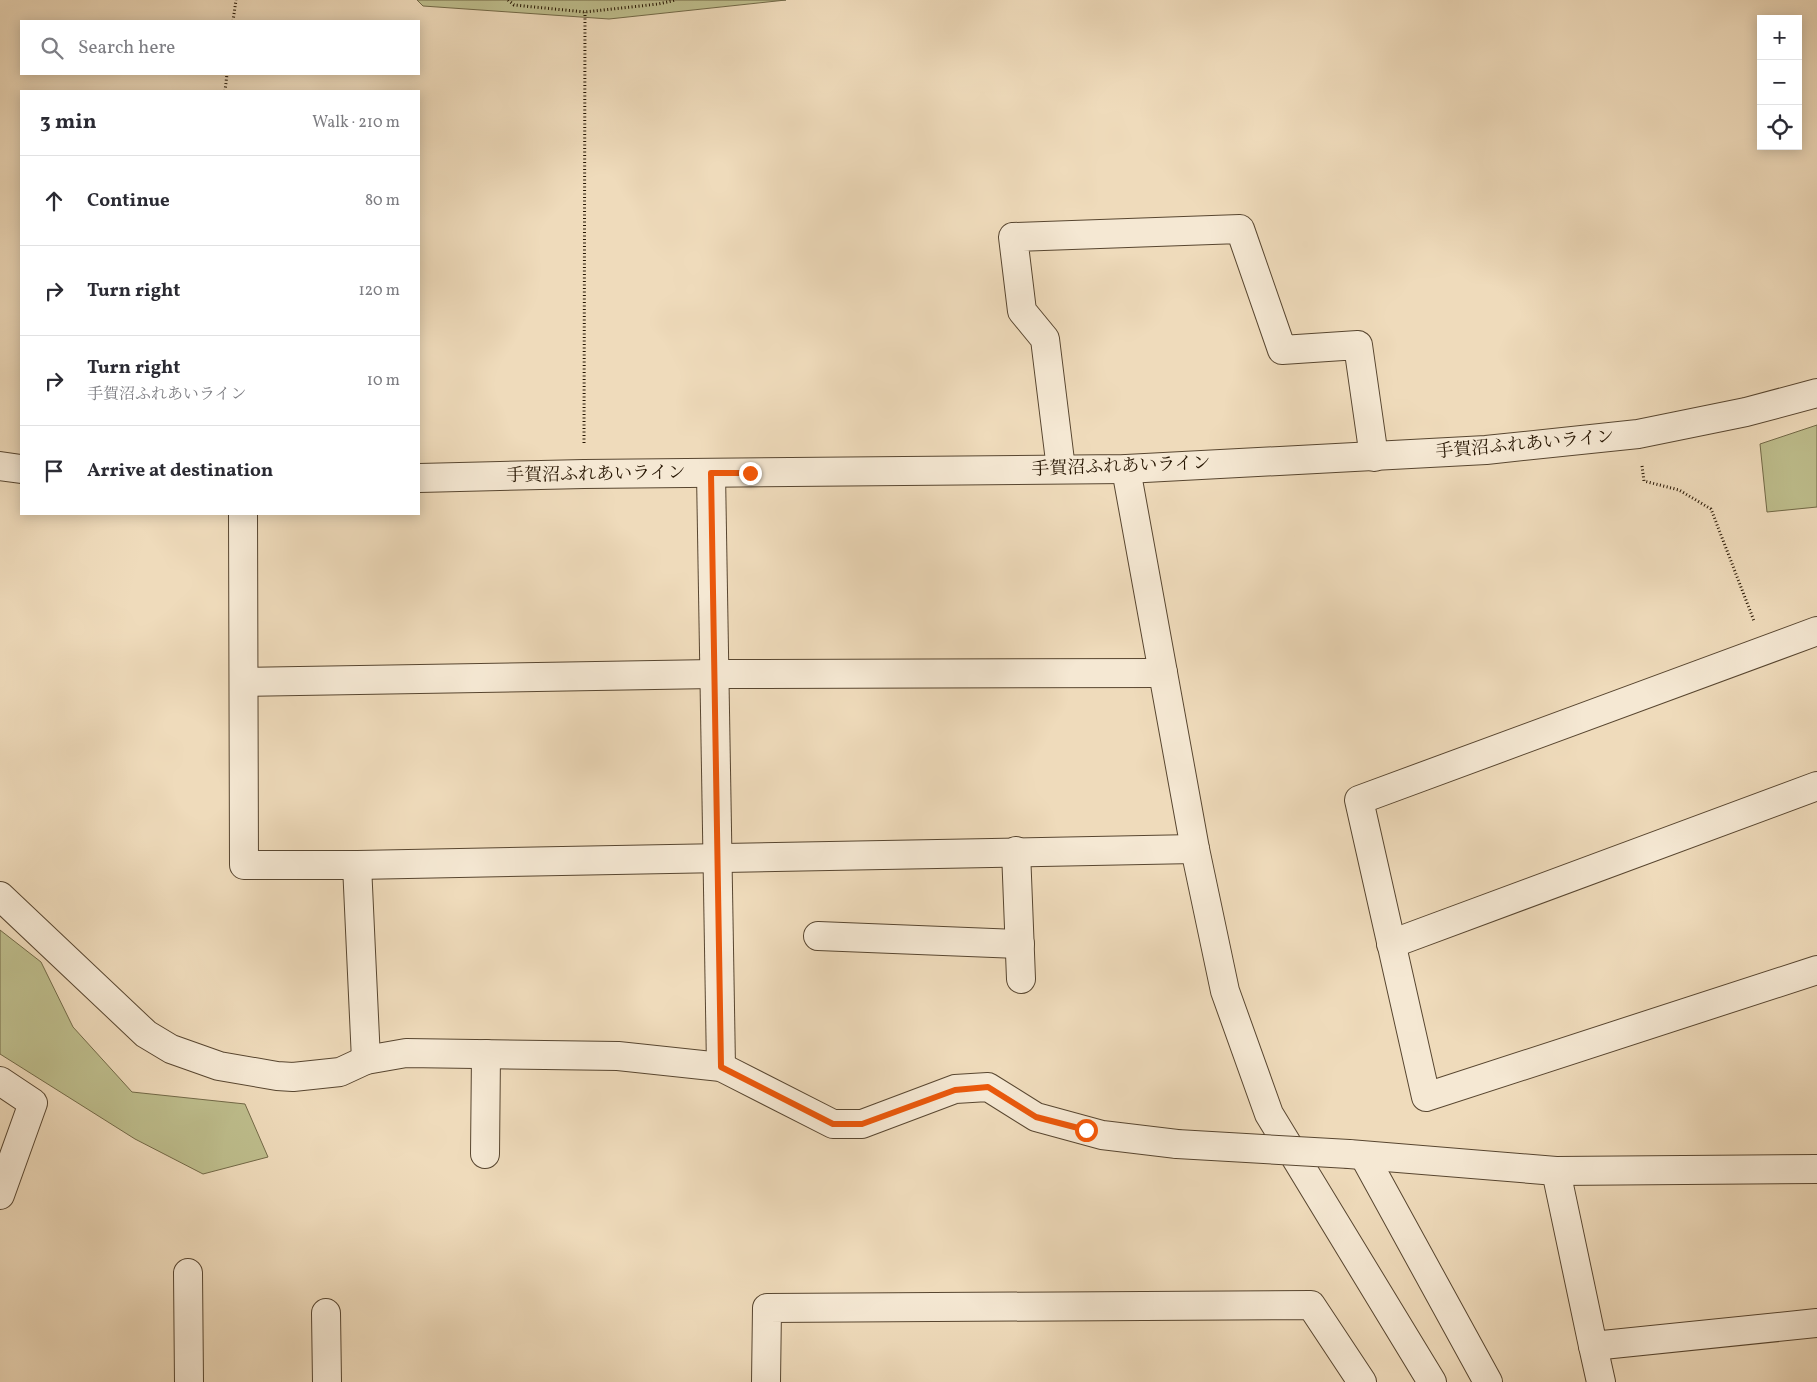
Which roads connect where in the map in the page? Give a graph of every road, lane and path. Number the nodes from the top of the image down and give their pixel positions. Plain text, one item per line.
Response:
1 (236, 0) edge
2 (508, 0) edge
3 (676, 0) edge
4 (585, 12) junction
5 (233, 20) edge
6 (227, 75) edge
7 (225, 90) edge
8 (1817, 393) edge
9 (1374, 456) junction
10 (1641, 461) dead end
11 (0, 466) edge
12 (1126, 469) junction
13 (20, 470) edge
14 (1061, 470) junction
15 (711, 473) junction
16 (584, 474) junction
17 (420, 478) edge
18 (244, 515) edge
19 (1817, 630) edge
20 (1766, 649) junction
21 (1162, 673) junction
22 (713, 674) junction
23 (244, 682) junction
24 (1817, 786) edge
25 (1195, 849) junction
26 (1016, 851) junction
27 (718, 857) junction
28 (357, 865) junction
29 (0, 896) edge
30 (818, 936) dead end
31 (1020, 944) junction
32 (1391, 944) junction
33 (1817, 970) edge
34 (1021, 979) dead end
35 (486, 1054) junction
36 (366, 1060) junction
37 (721, 1067) junction
38 (0, 1081) edge
39 (485, 1154) dead end
40 (1357, 1155) junction
41 (1817, 1169) edge
42 (1556, 1171) junction
43 (0, 1195) edge
44 (188, 1273) dead end
45 (326, 1313) dead end
46 (1817, 1323) edge
47 (1593, 1346) junction
48 (189, 1382) edge
49 (328, 1382) edge
50 (766, 1382) edge
51 (1362, 1382) edge
52 (1432, 1382) edge
53 (1488, 1382) edge
54 (1600, 1382) edge

1 - 5 path
2 - 4 path
3 - 4 path
4 - 16 path
6 - 7 path
8 - 9 street, 手賀沼ふれあいライン
9 - 12 street, 手賀沼ふれあいライン
9 - 14 street
10 - 20 path
11 - 13 street
12 - 14 street, 手賀沼ふれあいライン
12 - 21 street
14 - 15 street, 手賀沼ふれあいライン
15 - 16 street, 手賀沼ふれあいライン
15 - 22 street
16 - 17 street, 手賀沼ふれあいライン
18 - 23 street
19 - 20 street
20 - 32 street
21 - 22 street
21 - 25 street
22 - 23 street
22 - 27 street
23 - 28 street
24 - 32 street
25 - 26 street
25 - 52 street
26 - 27 street
26 - 31 street
27 - 28 street
27 - 37 street
28 - 36 street
29 - 36 street
30 - 31 street
31 - 34 street
32 - 33 street
35 - 36 street
35 - 37 street
35 - 39 street
37 - 40 street, bridge
38 - 43 street
40 - 42 street
40 - 53 street
41 - 42 street
42 - 47 street
44 - 48 street
45 - 49 street
46 - 47 street
47 - 54 street
50 - 51 street

